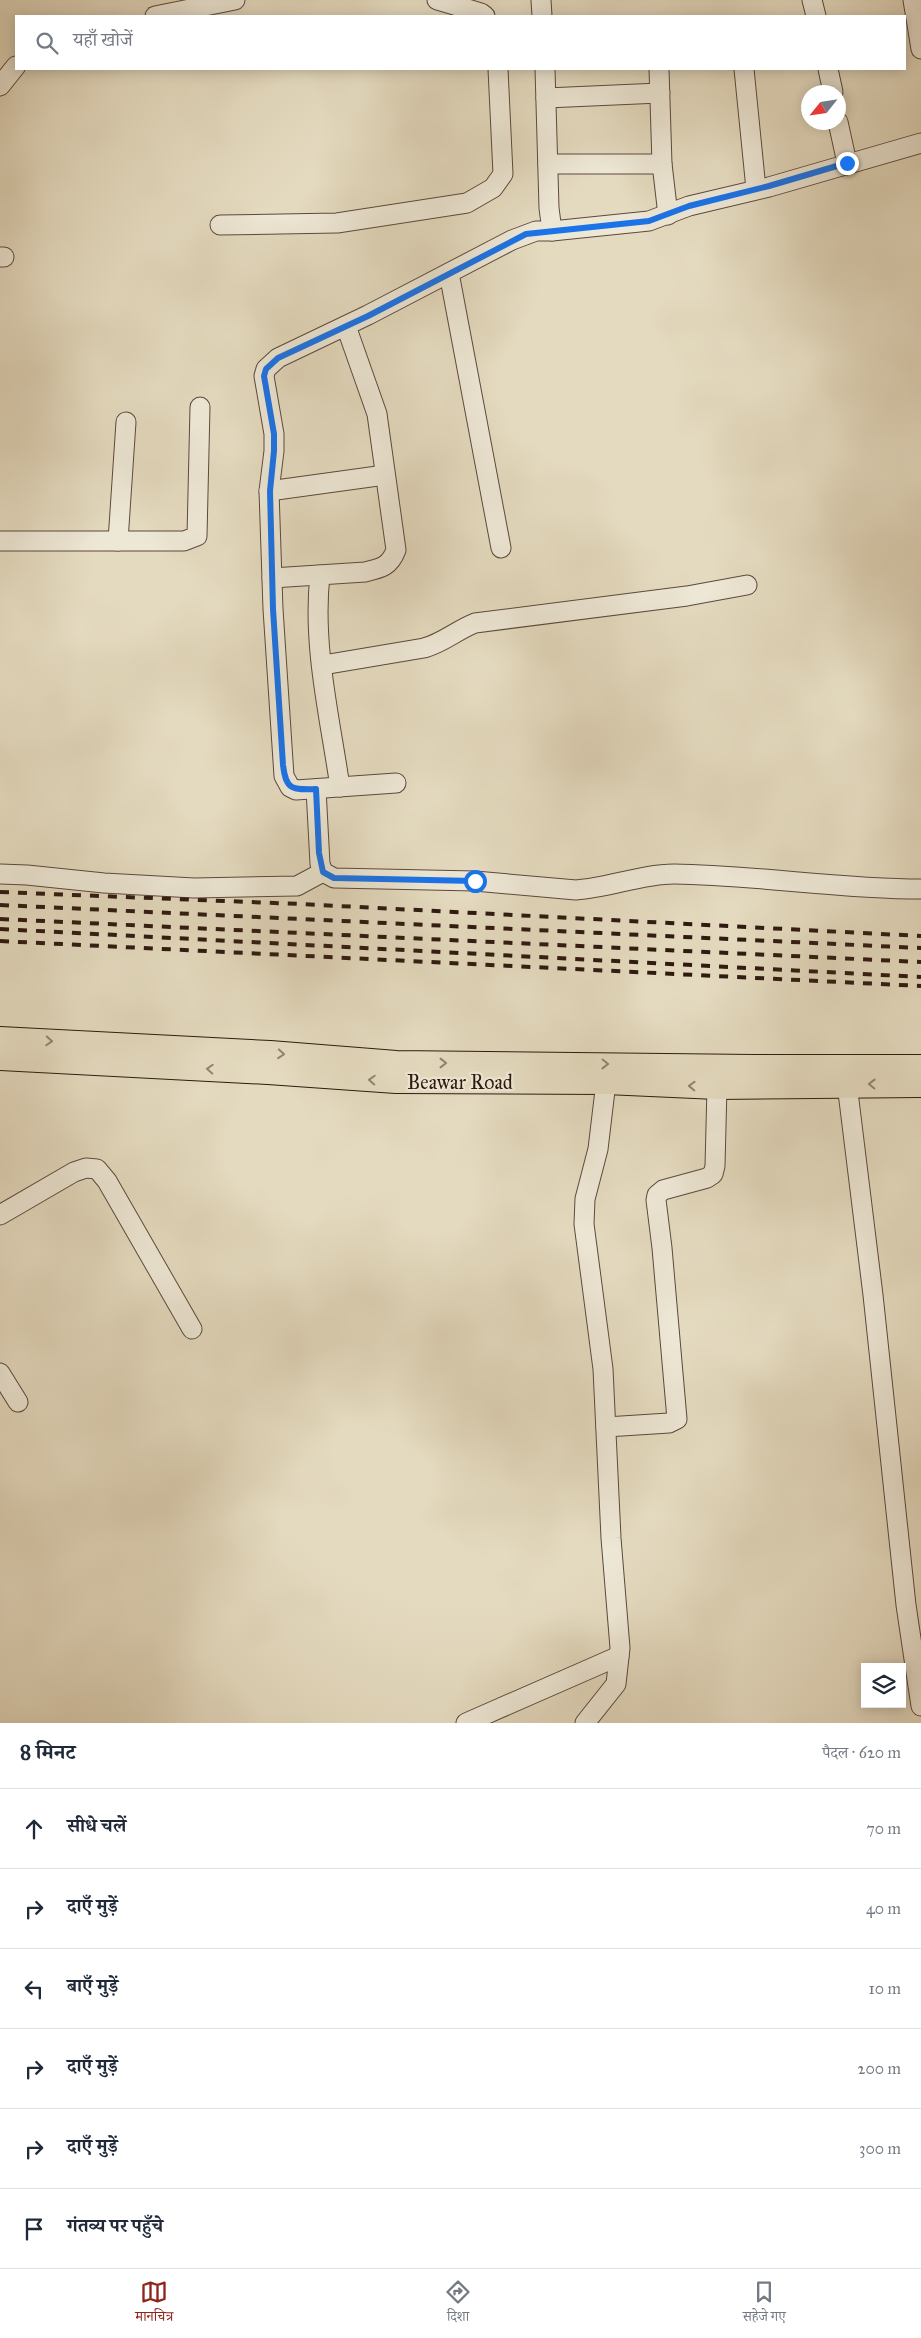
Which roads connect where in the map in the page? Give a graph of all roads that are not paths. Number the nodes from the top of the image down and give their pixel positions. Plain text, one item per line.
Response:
1 (235, 0) edge
2 (437, 0) edge
3 (541, 0) edge
4 (812, 0) edge
5 (913, 0) edge
6 (160, 15) edge
7 (484, 15) edge
8 (542, 15) edge
9 (816, 15) edge
10 (921, 49) edge
11 (15, 67) edge
12 (498, 70) edge
13 (545, 70) edge
14 (659, 70) edge
15 (744, 70) edge
16 (828, 70) edge
17 (831, 85) edge
18 (0, 86) edge
19 (660, 93) junction
20 (546, 98) junction
21 (840, 130) edge
22 (921, 143) edge
23 (847, 163) junction
24 (548, 164) junction
25 (662, 164) junction
26 (756, 190) junction
27 (668, 214) junction
28 (220, 225) dead end
29 (552, 231) junction
30 (449, 273) junction
31 (346, 326) junction
32 (200, 407) dead end
33 (126, 422) dead end
34 (385, 475) junction
35 (270, 491) junction
36 (0, 541) edge
37 (118, 541) junction
38 (501, 548) dead end
39 (320, 575) junction
40 (272, 578) junction
41 (746, 585) dead end
42 (322, 665) junction
43 (396, 783) dead end
44 (340, 787) junction
45 (316, 789) junction
46 (323, 872) junction
47 (0, 874) edge
48 (921, 890) edge
49 (0, 1039) edge
50 (0, 1058) edge
51 (921, 1067) edge
52 (606, 1082) junction
53 (847, 1084) junction
54 (921, 1085) edge
55 (717, 1087) junction
56 (0, 1215) edge
57 (192, 1329) dead end
58 (0, 1373) edge
59 (18, 1402) dead end
60 (606, 1427) junction
61 (916, 1637) edge
62 (620, 1656) junction
63 (921, 1706) edge
64 (466, 1723) edge
65 (584, 1723) edge

1 - 6 street
2 - 7 street
3 - 8 street
4 - 9 street
5 - 10 street
11 - 18 street
12 - 28 street
13 - 20 street
14 - 19 street
15 - 26 street
16 - 17 street
19 - 20 street
19 - 25 street
20 - 24 street
21 - 23 street
22 - 23 street
23 - 26 street
24 - 25 street
24 - 29 street
25 - 27 street
26 - 27 street
27 - 29 street
29 - 30 street
30 - 31 street
30 - 38 street
31 - 34 street
31 - 35 street
32 - 37 street
33 - 37 street
34 - 35 street
34 - 39 street
35 - 40 street
36 - 37 street
39 - 40 street
39 - 42 street
40 - 45 street
41 - 42 street
42 - 44 street
43 - 44 street
44 - 45 street
45 - 46 street
46 - 47 street
46 - 48 street
49 -> 51 main road, Beawar Road
52 -> 50 main road, Beawar Road
55 -> 52 main road, Beawar Road
52 - 60 street
54 -> 53 main road, Beawar Road
53 - 55 main road, Beawar Road
53 - 61 street
55 - 60 street
56 - 57 street
58 - 59 street
60 - 62 street
61 - 63 street
62 - 64 street
62 - 65 street

